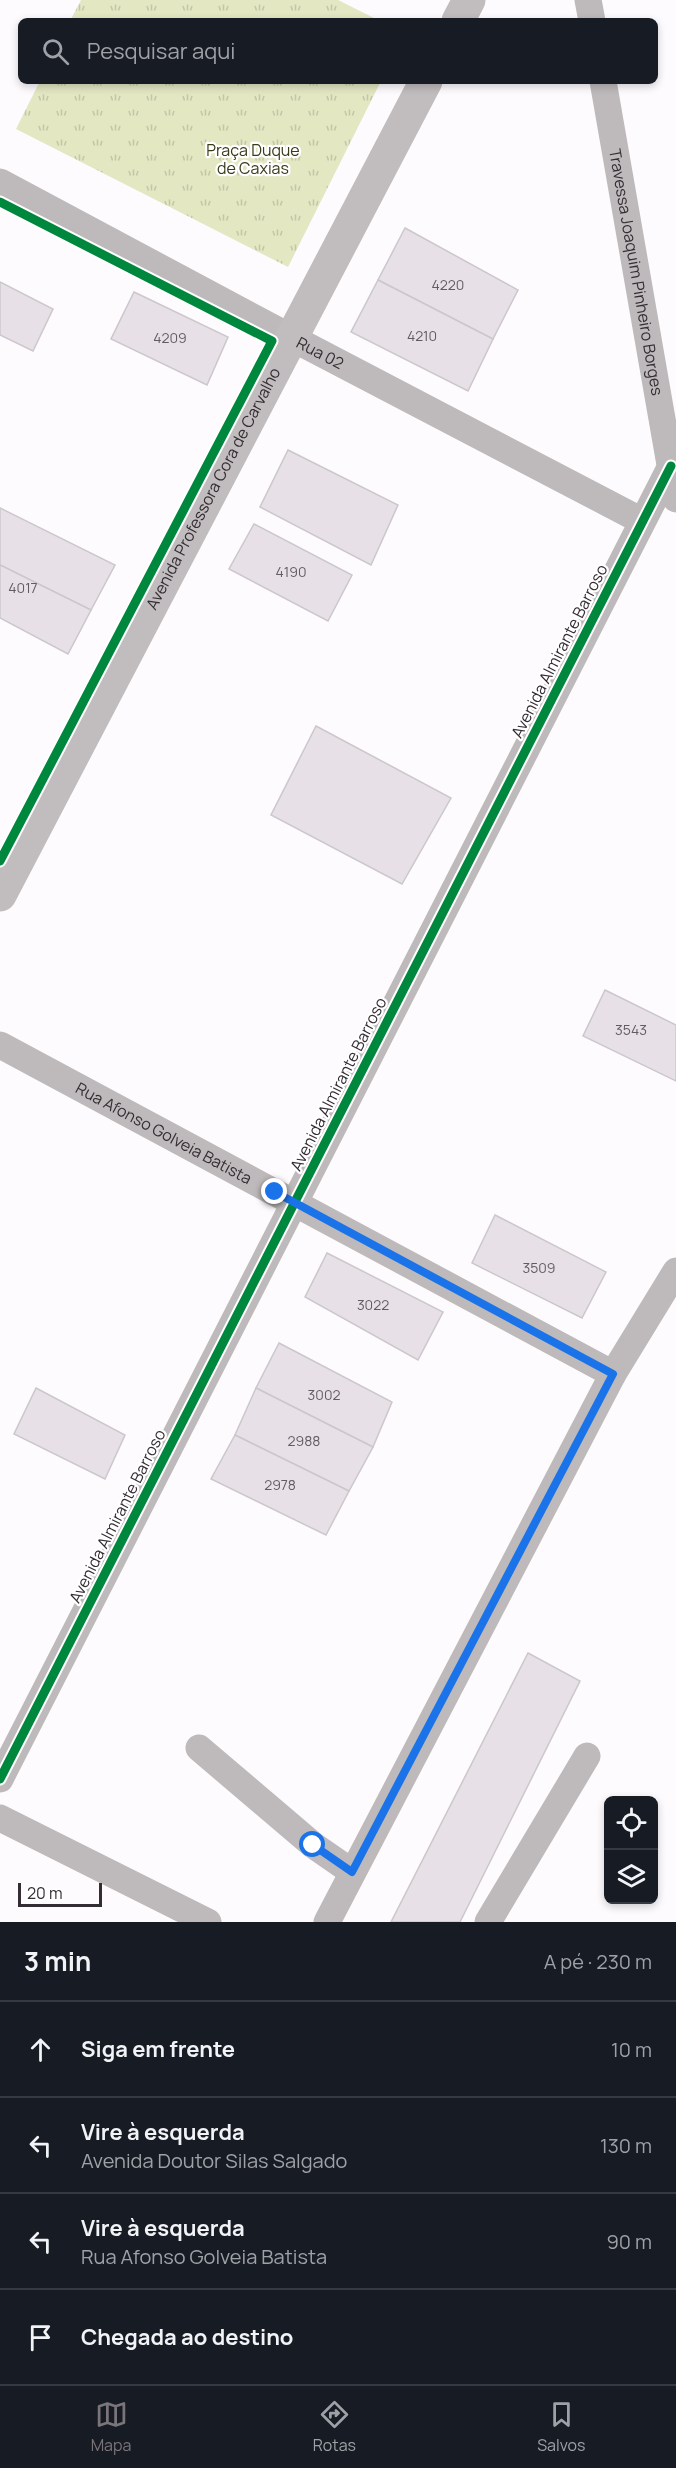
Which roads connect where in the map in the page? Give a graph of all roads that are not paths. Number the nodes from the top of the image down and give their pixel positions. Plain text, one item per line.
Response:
1 (469, 0) edge
2 (588, 0) edge
3 (460, 18) edge
4 (591, 18) edge
5 (424, 84) edge
6 (604, 84) edge
7 (0, 182) edge
8 (291, 338) junction
9 (671, 466) junction
10 (676, 499) edge
11 (642, 521) junction
12 (0, 895) edge
13 (0, 1045) edge
14 (294, 1203) junction
15 (676, 1271) edge
16 (613, 1374) junction
17 (200, 1748) dead end
18 (587, 1756) dead end
19 (0, 1779) edge
20 (0, 1818) edge
21 (352, 1872) junction
22 (208, 1922) edge
23 (327, 1922) edge
24 (488, 1922) edge

1 - 3 main road
2 - 4 street
5 - 8 main road, Avenida Professora Cora de Carvalho
6 - 9 street, Travessa Joaquim Pinheiro Borges
7 - 8 street, Rua 02
8 - 11 street, Rua 02
8 - 12 main road, Avenida Professora Cora de Carvalho
9 - 10 street, Travessa Joaquim Pinheiro Borges
9 - 11 street, Avenida Almirante Barroso
11 - 14 street, Avenida Almirante Barroso
13 - 14 street, Rua Afonso Golveia Batista
14 - 16 street, Rua Afonso Golveia Batista
14 - 19 street, Avenida Almirante Barroso
15 - 16 street
16 - 21 street
17 - 21 street
18 - 24 street
20 - 22 street
21 - 23 street

